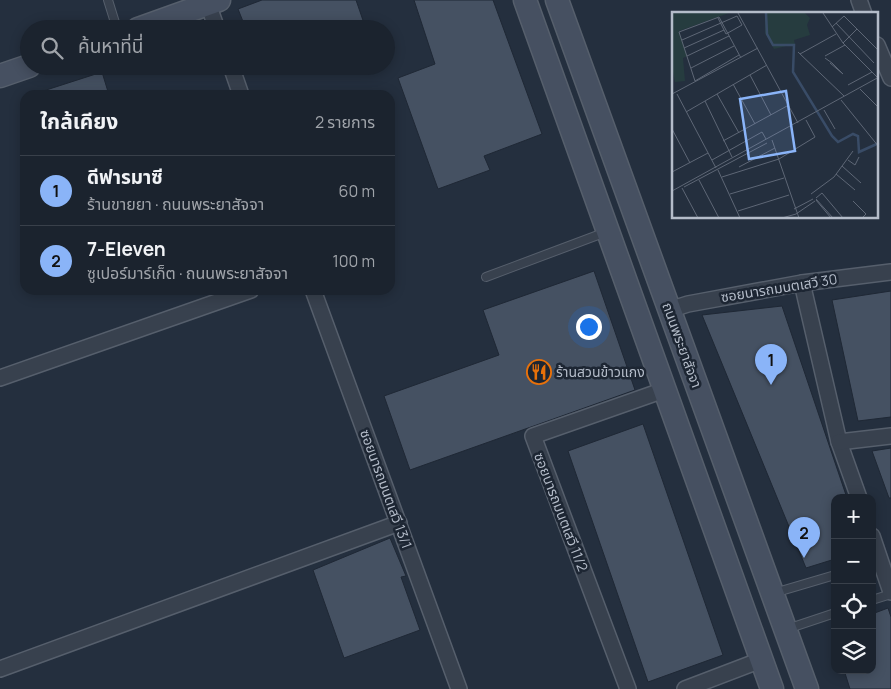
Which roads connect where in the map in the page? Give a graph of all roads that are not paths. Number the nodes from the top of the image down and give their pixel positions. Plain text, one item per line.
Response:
1 (108, 0) edge
2 (525, 0) edge
3 (556, 0) edge
4 (859, 0) edge
5 (214, 2) edge
6 (863, 12) edge
7 (114, 20) edge
8 (163, 20) edge
9 (216, 20) edge
10 (878, 47) edge
11 (20, 69) edge
12 (234, 75) edge
13 (0, 76) edge
14 (891, 78) edge
15 (240, 90) edge
16 (607, 232) junction
17 (891, 272) edge
18 (486, 277) dead end
19 (802, 283) junction
20 (237, 295) edge
21 (315, 295) edge
22 (669, 310) junction
23 (0, 378) edge
24 (664, 390) junction
25 (891, 436) edge
26 (839, 442) junction
27 (858, 494) edge
28 (398, 523) junction
29 (873, 539) edge
30 (877, 562) edge
31 (831, 576) edge
32 (891, 593) edge
33 (772, 594) junction
34 (876, 599) edge
35 (831, 614) edge
36 (785, 630) junction
37 (761, 660) junction
38 (0, 669) edge
39 (459, 689) edge
40 (628, 689) edge
41 (685, 689) edge
42 (772, 689) edge
43 (807, 689) edge

1 - 7 lane
2 - 16 main road
3 - 22 main road, ถนนพระยาสัจจา
4 - 6 street
5 - 8 main road
5 - 9 street
10 - 14 street
11 - 13 main road
12 - 15 street
16 - 18 lane
16 - 24 main road
17 - 19 street, ซอยนารถมนตเสวี 30
19 - 22 street, ซอยนารถมนตเสวี 30
19 - 26 street
20 - 23 street
21 - 28 street, ซอยนารถมนตเสวี 13/1
22 - 33 main road, ถนนพระยาสัจจา
24 - 37 main road
24 - 40 street, ซอยนารถมนตเสวี 11/2
25 - 26 street
26 - 27 street
28 - 38 street
28 - 39 street, ซอยนารถมนตเสวี 13/1
29 - 30 street
30 - 32 street
31 - 33 lane
32 - 34 lane
33 - 36 main road, ถนนพระยาสัจจา
35 - 36 lane
36 - 43 main road, ถนนพระยาสัจจา
37 - 41 street
37 - 42 main road

